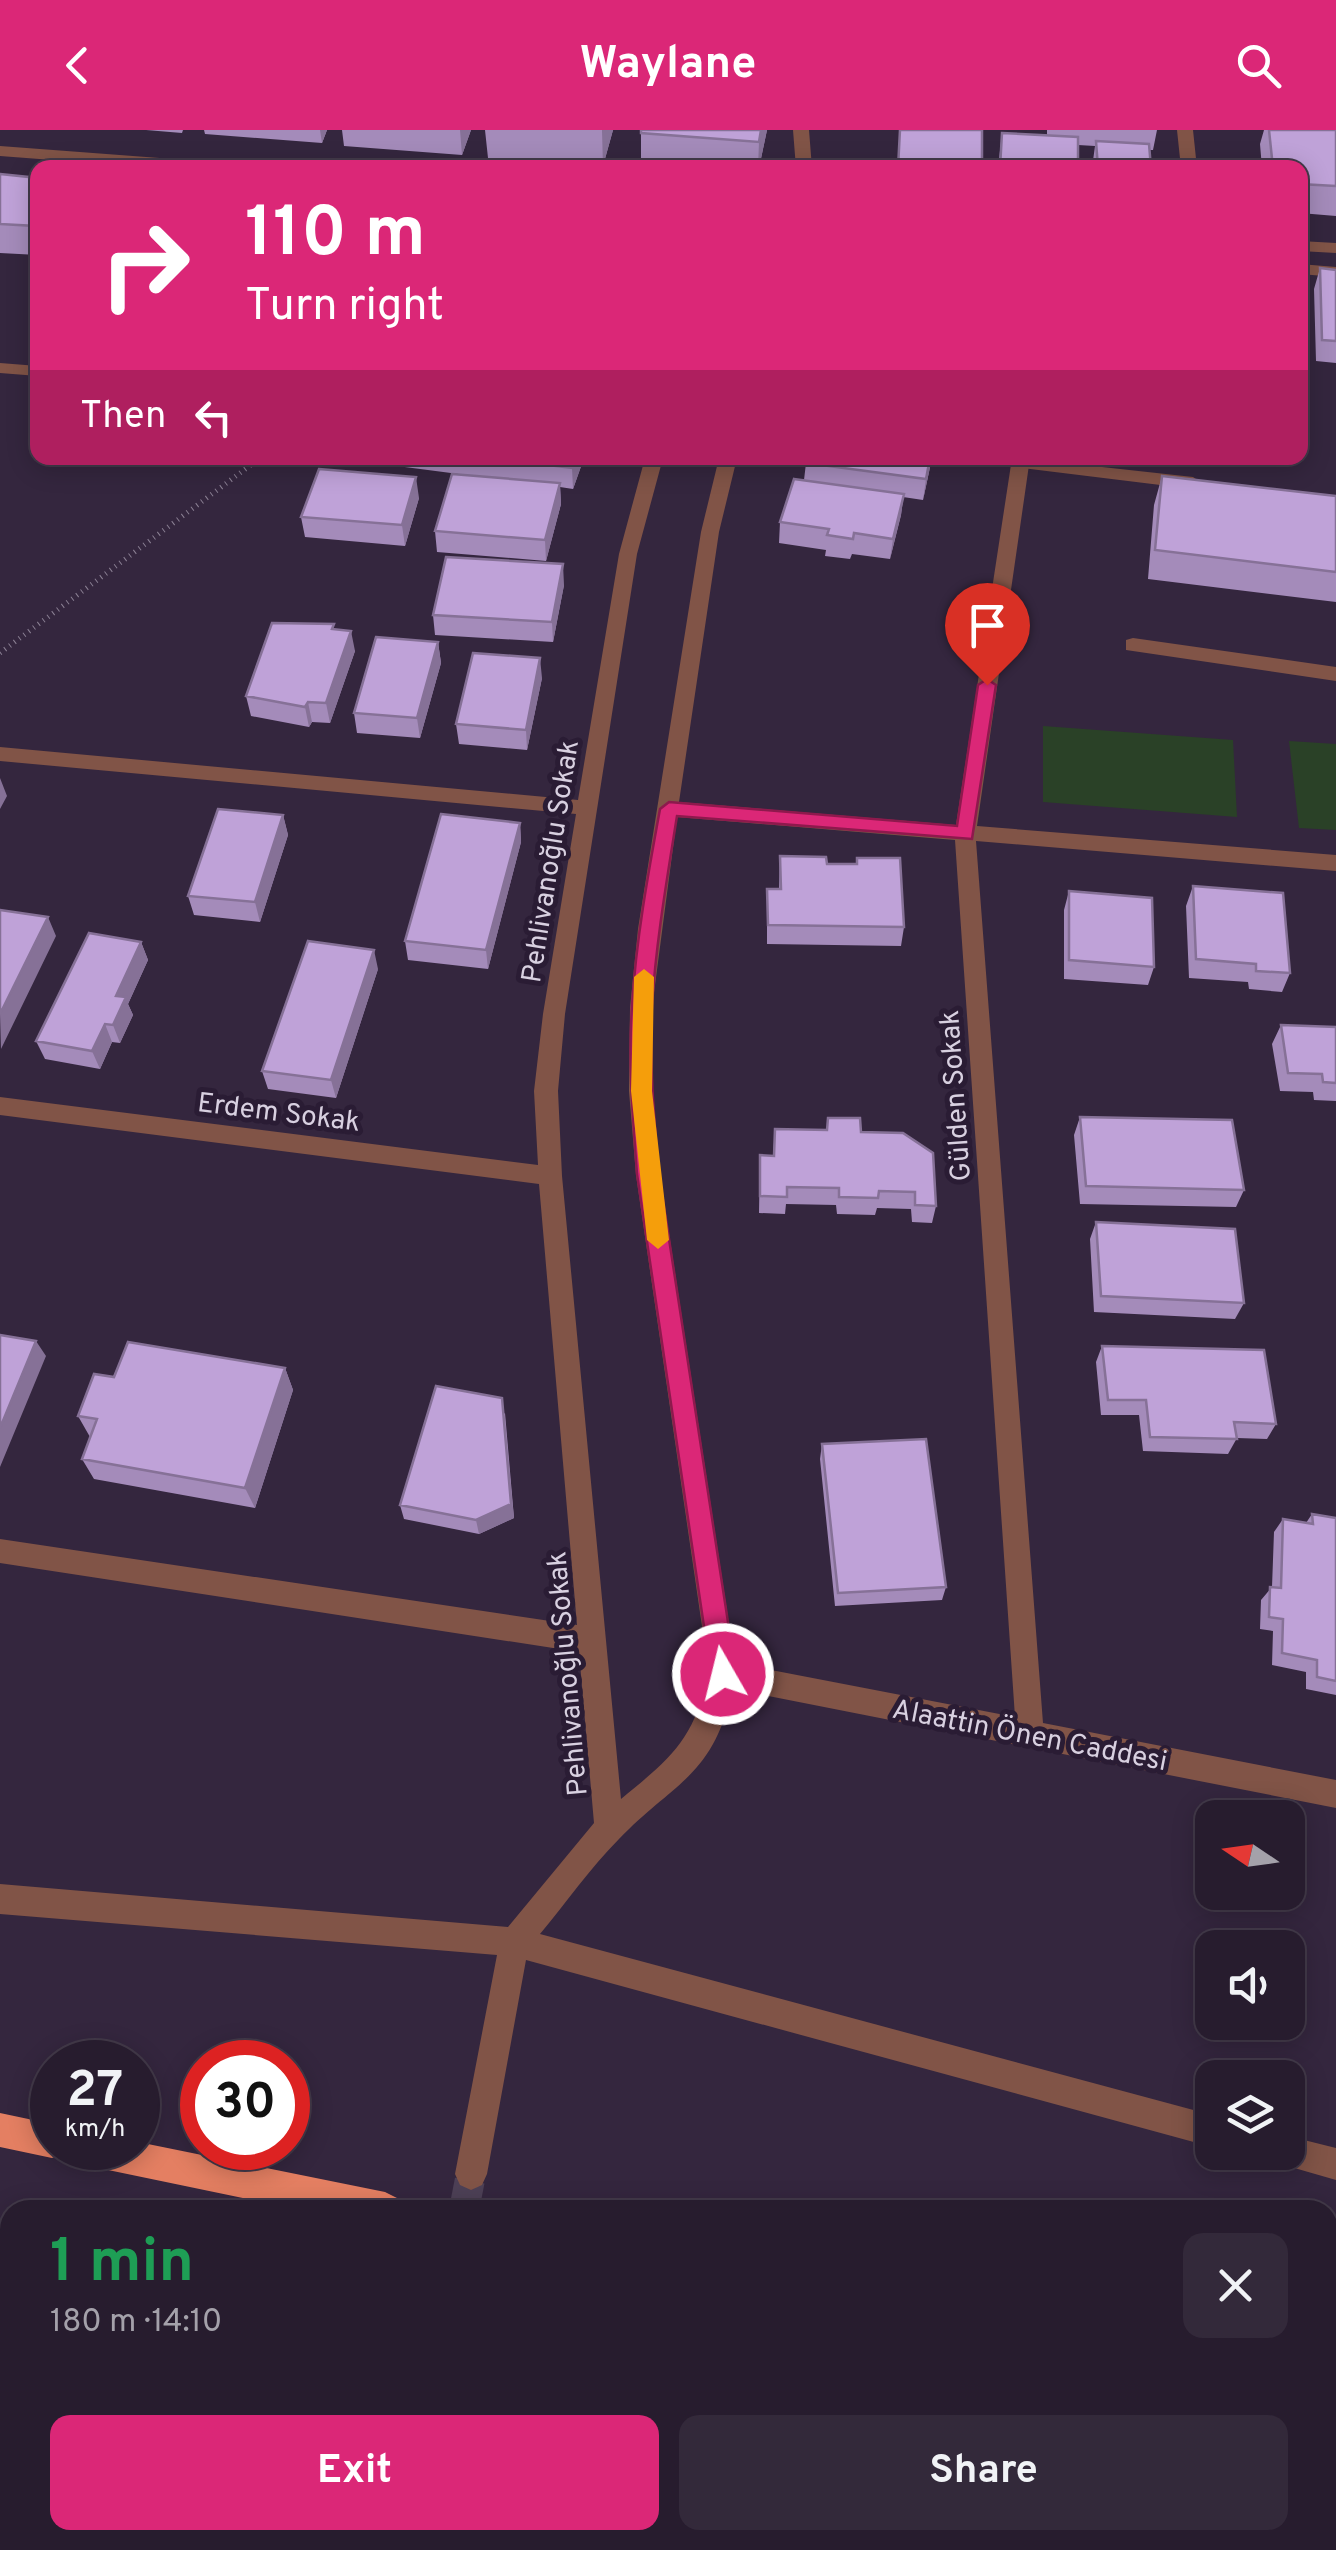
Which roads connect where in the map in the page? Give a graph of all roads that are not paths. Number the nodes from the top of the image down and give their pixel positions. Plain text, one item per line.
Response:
1 (801, 130) edge
2 (1185, 130) edge
3 (0, 151) edge
4 (120, 160) edge
5 (803, 160) edge
6 (1187, 160) edge
7 (1308, 246) edge
8 (1336, 248) edge
9 (1308, 270) edge
10 (1336, 272) edge
11 (0, 368) edge
12 (30, 370) edge
13 (652, 465) edge
14 (726, 465) edge
15 (1019, 465) edge
16 (1058, 465) edge
17 (1217, 486) edge
18 (1132, 644) dead end
19 (1336, 674) edge
20 (0, 754) edge
21 (588, 808) junction
22 (669, 809) junction
23 (965, 834) junction
24 (1336, 863) edge
25 (0, 1106) edge
26 (550, 1176) junction
27 (0, 1551) edge
28 (594, 1641) junction
29 (723, 1674) junction
30 (1030, 1734) junction
31 (1336, 1794) edge
32 (609, 1828) junction
33 (0, 1899) edge
34 (514, 1942) junction
35 (1195, 2126) edge
36 (0, 2130) edge
37 (30, 2136) edge
38 (1305, 2156) edge
39 (160, 2164) edge
40 (1336, 2164) edge
41 (471, 2174) tunnel mouth
42 (336, 2200) edge

1 - 5 street
2 - 6 street
3 - 4 street
7 - 8 street
9 - 10 street
11 - 12 street
13 - 21 street, Pehlivanoğlu Sokak
14 - 22 street, Pehlivanoğlu Sokak
15 - 23 street, Gülden Sokak
16 - 17 street
18 - 19 street
20 - 21 street
21 - 26 street, Pehlivanoğlu Sokak
22 - 23 street
22 - 29 street, Pehlivanoğlu Sokak
23 - 24 street
23 - 30 street, Gülden Sokak
25 - 26 street, Erdem Sokak
26 - 28 street, Pehlivanoğlu Sokak
27 - 28 street
28 - 32 street, Pehlivanoğlu Sokak
29 - 30 street, Alaattin Önen Caddesi
29 - 32 street, Pehlivanoğlu Sokak
30 - 31 street, Alaattin Önen Caddesi
32 - 34 street
33 - 34 street
34 - 35 street
34 - 41 street
36 - 37 highway
38 - 40 street
39 - 42 highway

